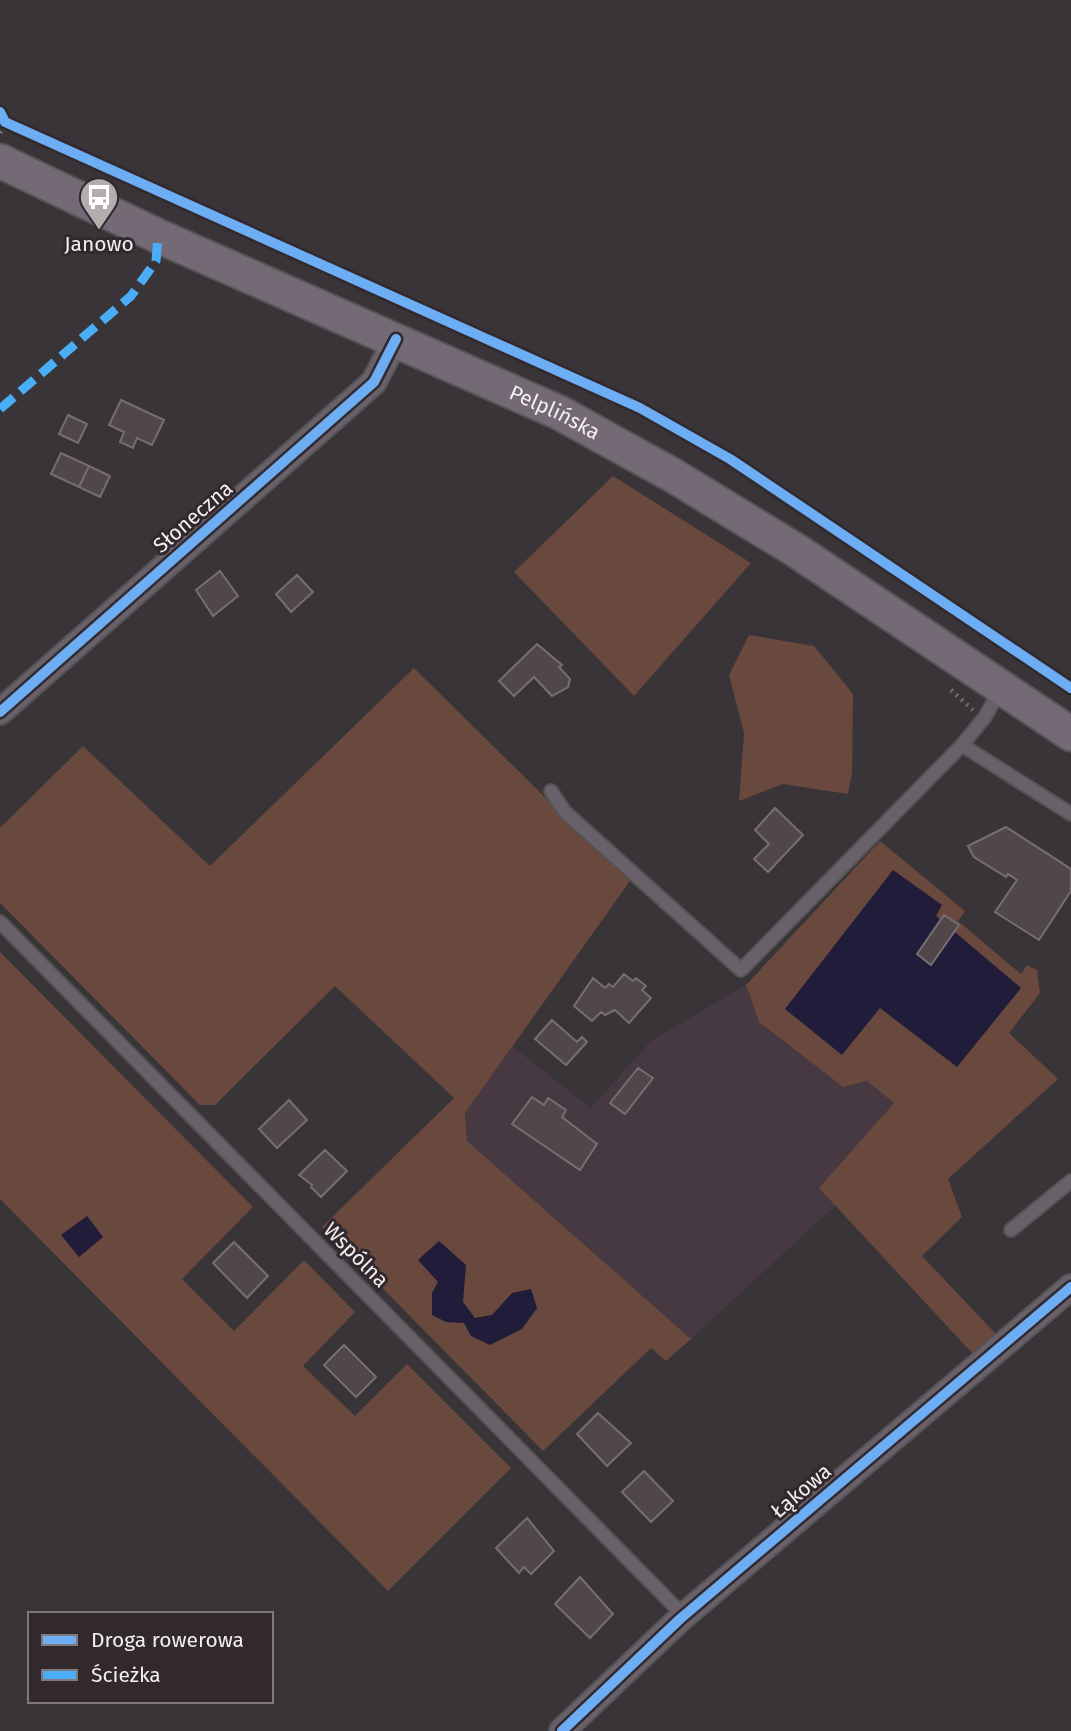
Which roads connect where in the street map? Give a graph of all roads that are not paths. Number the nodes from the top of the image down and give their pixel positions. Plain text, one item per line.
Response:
1 (0, 161) edge
2 (396, 339) junction
3 (1000, 688) junction
4 (0, 712) edge
5 (1071, 734) edge
6 (962, 745) junction
7 (551, 791) dead end
8 (1071, 814) edge
9 (0, 922) edge
10 (1071, 1181) edge
11 (1011, 1230) dead end
12 (1071, 1287) edge
13 (684, 1616) junction
14 (562, 1731) edge

1 - 2 main road, Pelplińska
2 - 3 main road, Pelplińska
2 - 4 street, Słoneczna
3 - 5 main road, Pelplińska
3 - 6 lane
6 - 7 lane
6 - 8 lane
9 - 13 lane, Wspólna
10 - 11 lane
12 - 13 street, Łąkowa
13 - 14 street, Łąkowa

